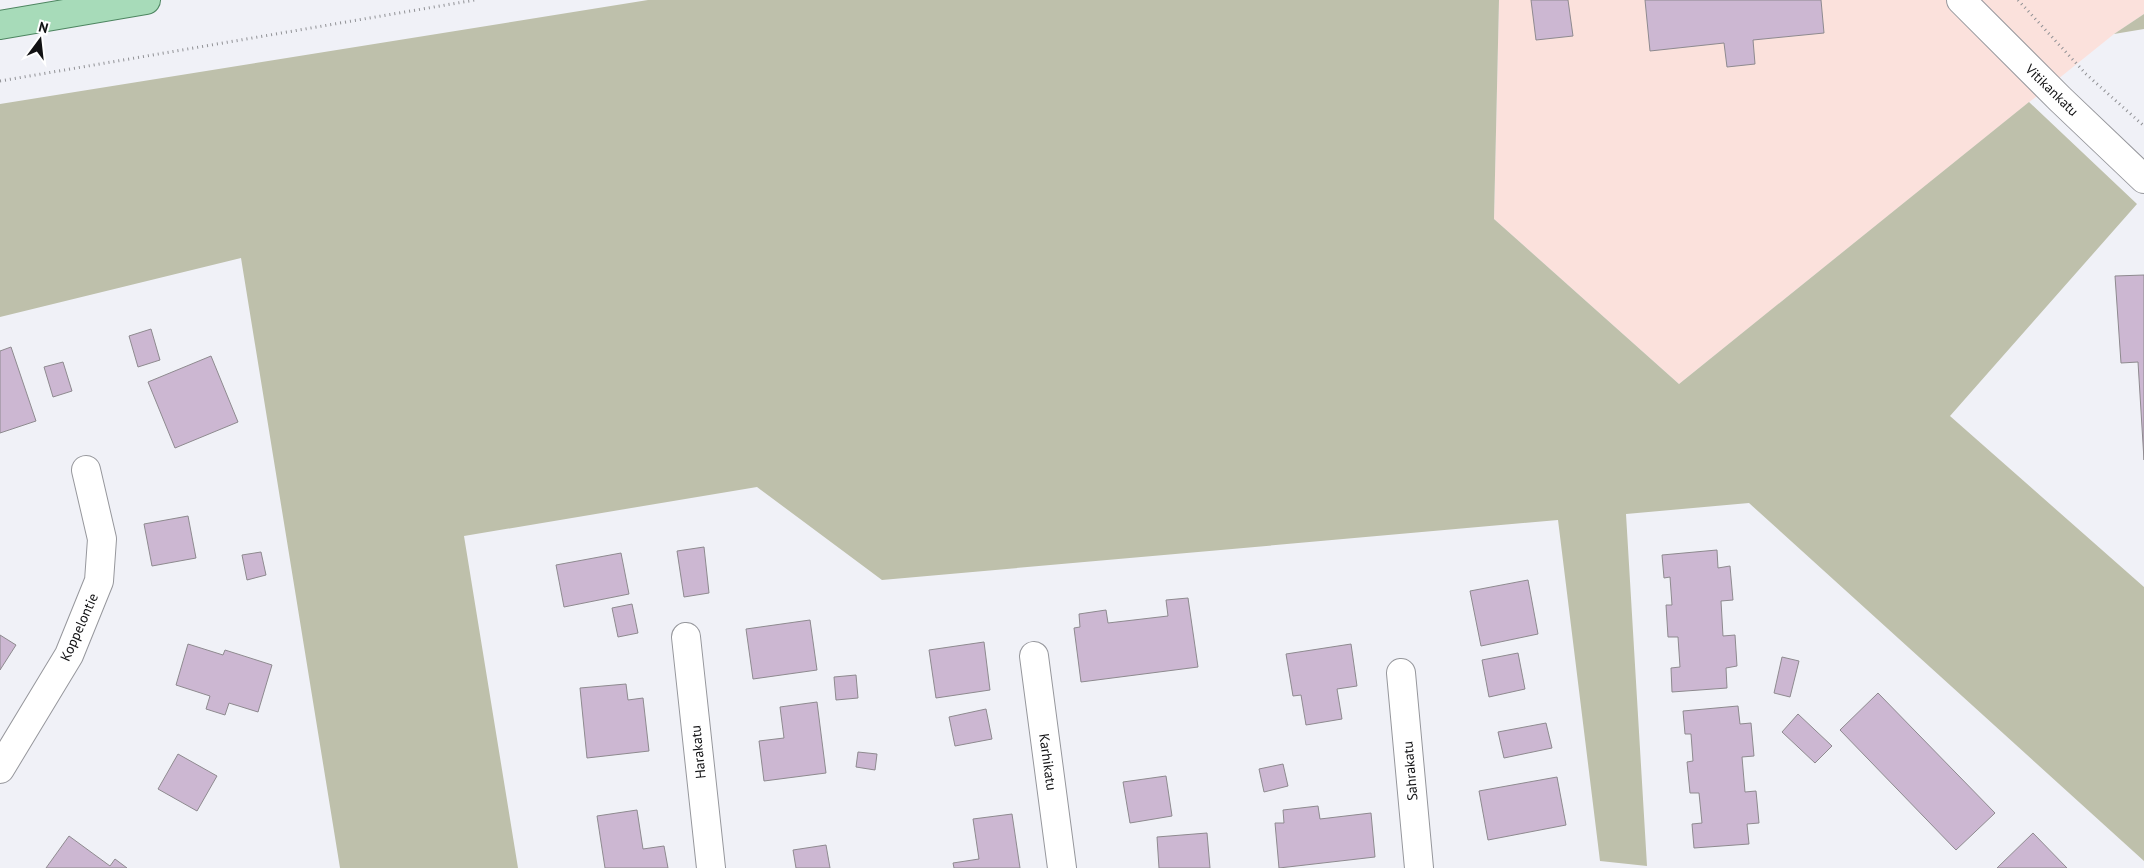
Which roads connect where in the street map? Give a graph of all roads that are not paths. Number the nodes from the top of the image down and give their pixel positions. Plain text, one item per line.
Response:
1 (146, 0) edge
2 (1961, 0) edge
3 (0, 25) edge
4 (2144, 179) edge
5 (86, 470) dead end
6 (686, 637) dead end
7 (1034, 656) dead end
8 (1401, 673) dead end
9 (0, 769) edge
10 (711, 868) edge
11 (1062, 868) edge
12 (1419, 868) edge

1 - 3 main road
2 - 4 street, Vitikankatu
5 - 9 street, Koppelontie
6 - 10 street, Harakatu
7 - 11 street, Karhikatu
8 - 12 street, Sahrakatu

